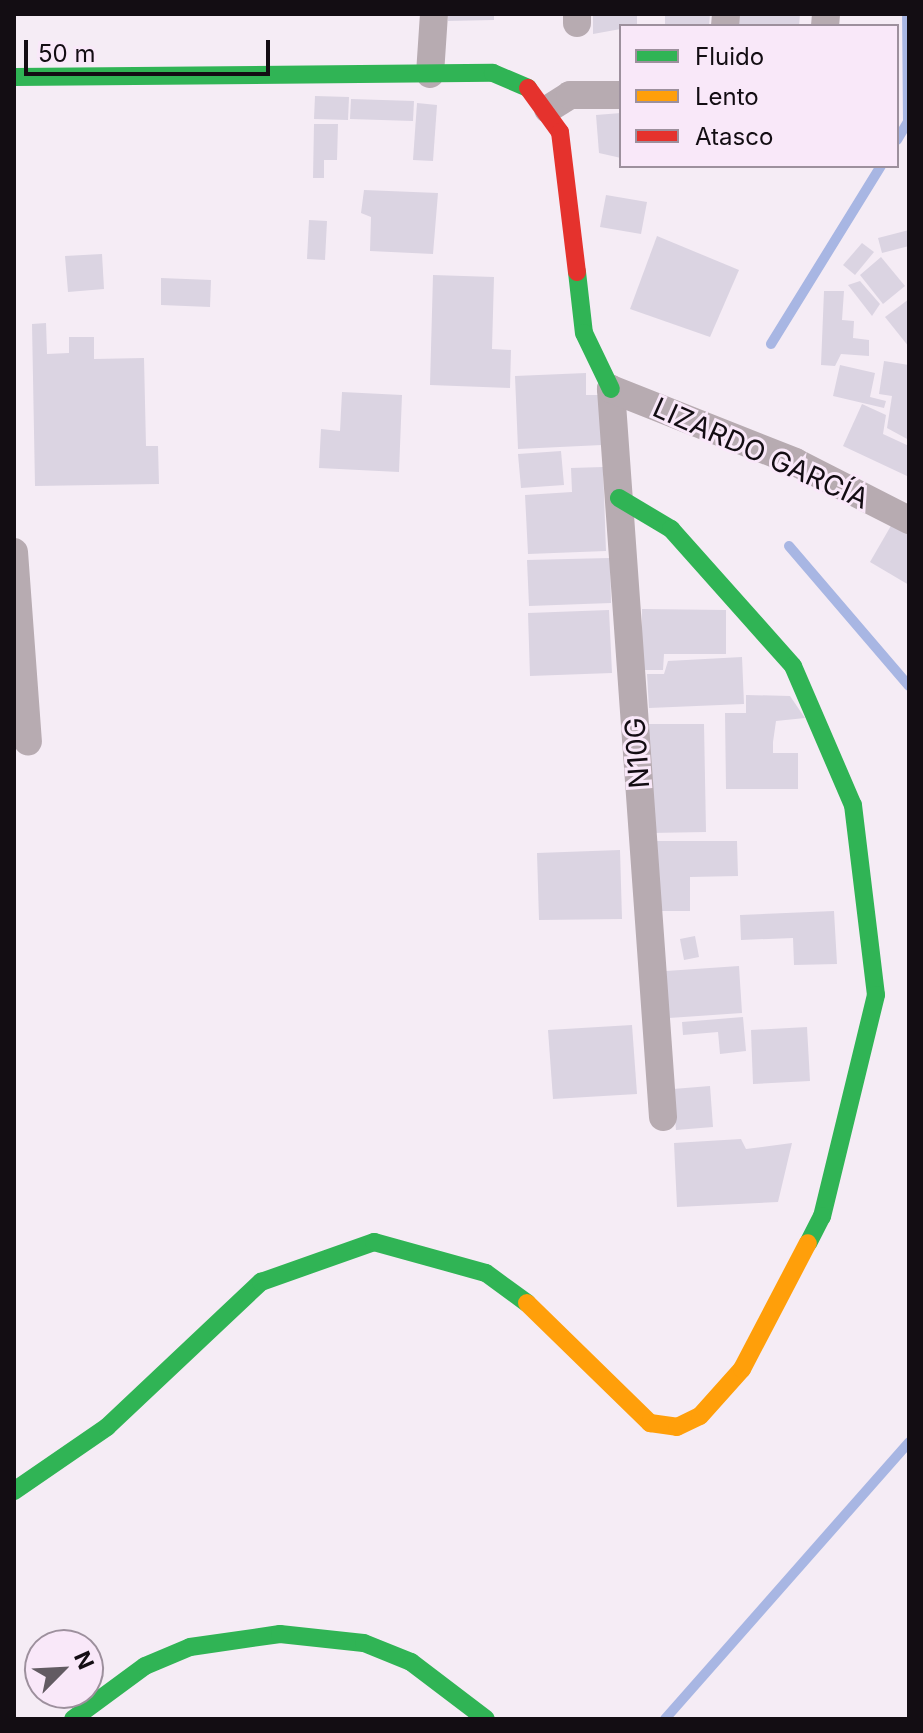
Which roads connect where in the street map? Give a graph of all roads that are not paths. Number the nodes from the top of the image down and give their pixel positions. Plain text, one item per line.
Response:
1 (434, 14) edge
2 (430, 74) junction
3 (14, 77) edge
4 (619, 95) edge
5 (548, 109) junction
6 (611, 389) junction
7 (619, 498) junction
8 (909, 520) edge
9 (14, 552) edge
10 (28, 741) dead end
11 (663, 1117) dead end
12 (14, 1491) edge
13 (73, 1719) edge
14 (486, 1719) edge

1 - 2 street
2 - 3 street
2 - 5 street
4 - 5 street
5 - 6 street
6 - 7 street, N10G
6 - 8 street, LIZARDO GARCÍA
7 - 11 street, N10G
7 - 12 street
9 - 10 street
13 - 14 street

